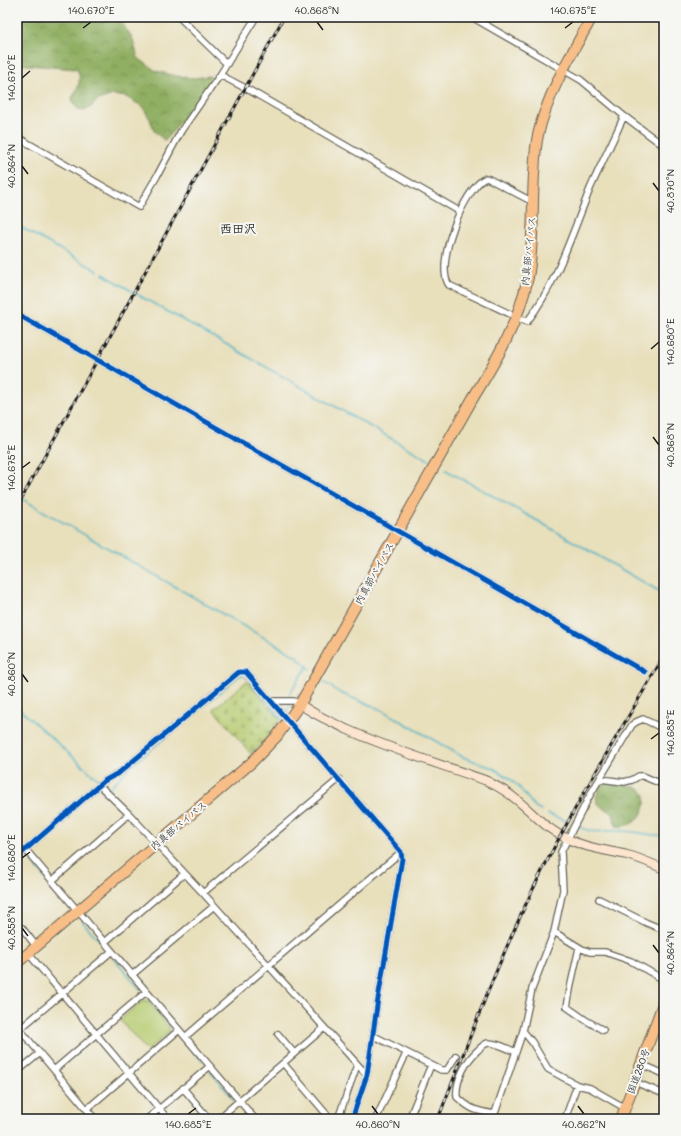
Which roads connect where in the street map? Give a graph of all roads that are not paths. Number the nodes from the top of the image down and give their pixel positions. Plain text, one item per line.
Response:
1 (179, 17) edge
2 (256, 17) edge
3 (472, 17) edge
4 (592, 17) edge
5 (227, 64) junction
6 (563, 69) junction
7 (220, 75) junction
8 (624, 116) junction
9 (17, 137) edge
10 (664, 146) edge
11 (532, 202) junction
12 (459, 211) junction
13 (17, 314) edge
14 (517, 317) junction
15 (397, 531) junction
16 (645, 672) dead end
17 (272, 701) junction
18 (300, 704) junction
19 (289, 721) junction
20 (664, 728) edge
21 (600, 779) junction
22 (339, 780) junction
23 (99, 785) junction
24 (664, 785) edge
25 (129, 814) junction
26 (567, 839) junction
27 (156, 843) junction
28 (26, 850) junction
29 (400, 852) junction
30 (17, 857) edge
31 (664, 869) edge
32 (184, 874) junction
33 (52, 880) junction
34 (203, 894) junction
35 (599, 899) dead end
36 (214, 906) junction
37 (78, 911) junction
38 (17, 926) edge
39 (664, 930) edge
40 (554, 932) junction
41 (105, 942) junction
42 (36, 946) junction
43 (579, 948) junction
44 (112, 951) junction
45 (28, 953) junction
46 (17, 963) edge
47 (268, 966) junction
48 (132, 975) junction
49 (664, 980) edge
50 (146, 992) junction
51 (62, 993) junction
52 (664, 1001) edge
53 (660, 1025) edge
54 (18, 1028) edge
55 (324, 1028) junction
56 (179, 1030) junction
57 (603, 1030) dead end
58 (523, 1031) junction
59 (278, 1034) dead end
60 (97, 1035) junction
61 (374, 1036) junction
62 (185, 1037) junction
63 (516, 1052) junction
64 (40, 1053) junction
65 (294, 1053) junction
66 (406, 1054) junction
67 (456, 1056) dead end
68 (283, 1063) junction
69 (641, 1064) junction
70 (357, 1065) junction
71 (210, 1066) junction
72 (431, 1066) junction
73 (54, 1070) junction
74 (17, 1072) edge
75 (129, 1073) junction
76 (664, 1074) edge
77 (367, 1075) junction
78 (634, 1082) junction
79 (577, 1085) junction
80 (183, 1088) junction
81 (664, 1094) edge
82 (240, 1100) junction
83 (625, 1108) junction
84 (86, 1109) junction
85 (159, 1109) junction
86 (328, 1116) dead end
87 (494, 1116) edge
88 (220, 1118) edge
89 (95, 1119) edge
90 (147, 1119) edge
91 (168, 1119) edge
92 (209, 1119) edge
93 (255, 1119) edge
94 (338, 1119) edge
95 (352, 1119) edge
96 (376, 1119) edge
97 (409, 1119) edge
98 (565, 1119) edge
99 (621, 1119) edge

1 - 5 street
2 - 5 street
3 - 6 street
4 - 6 highway, 内真部バイパス
5 - 7 street
6 - 8 street
6 - 11 highway, 内真部バイパス
7 - 9 street
7 - 12 street
8 - 10 street
8 - 14 street
11 - 12 street
11 - 14 highway, 内真部バイパス
12 - 14 street
13 - 15 street
14 - 15 highway, 内真部バイパス
15 - 16 street
15 - 18 highway, 内真部バイパス
17 - 18 street
17 - 19 street
17 - 23 street
18 - 19 highway, 内真部バイパス
18 - 26 street
19 - 22 street
19 - 27 highway, 内真部バイパス
20 - 21 street
21 - 24 street
21 - 26 street
22 - 29 street
22 - 34 street
23 - 25 street
23 - 28 street
25 - 27 street
25 - 33 street
26 - 31 street
26 - 40 street
27 - 32 street
27 - 37 highway, 内真部バイパス
28 - 30 street
28 - 33 street
29 - 47 street
29 - 61 street
32 - 34 street
32 - 41 street
33 - 37 street
34 - 36 street
35 - 39 street
36 - 47 street
36 - 48 street
37 - 41 street
37 - 42 highway, 内真部バイパス
38 - 42 street
40 - 43 street
40 - 58 street
41 - 44 street
42 - 45 highway, 内真部バイパス
43 - 49 street
43 - 57 street
44 - 48 street
44 - 51 street
45 - 46 highway, 内真部バイパス
45 - 51 street
47 - 55 street
47 - 62 street
48 - 50 street
50 - 56 street
50 - 60 street
51 - 54 street
51 - 60 street
52 - 53 highway, 国道280号
53 - 69 highway, 国道280号
54 - 64 street
55 - 65 street
55 - 70 street
56 - 62 street
56 - 75 street
58 - 63 street
58 - 79 street
59 - 65 street
60 - 73 street
60 - 75 street
61 - 66 street
61 - 77 street
62 - 71 street
63 - 87 street
63 - 87 street
64 - 73 street
64 - 74 street
65 - 68 street
66 - 72 street
66 - 96 street
67 - 72 street
68 - 82 street
68 - 86 street
69 - 76 street
69 - 78 highway, 国道280号
70 - 77 street
70 - 94 street
71 - 80 street
71 - 82 street
72 - 97 street
73 - 84 street
75 - 84 street
75 - 85 street
77 - 95 street
78 - 81 street
78 - 83 highway, 国道280号
79 - 83 street
79 - 98 street
80 - 85 street
80 - 92 street
82 - 88 street
82 - 93 street
83 - 99 highway, 国道280号
84 - 89 street
85 - 90 street
85 - 91 street

